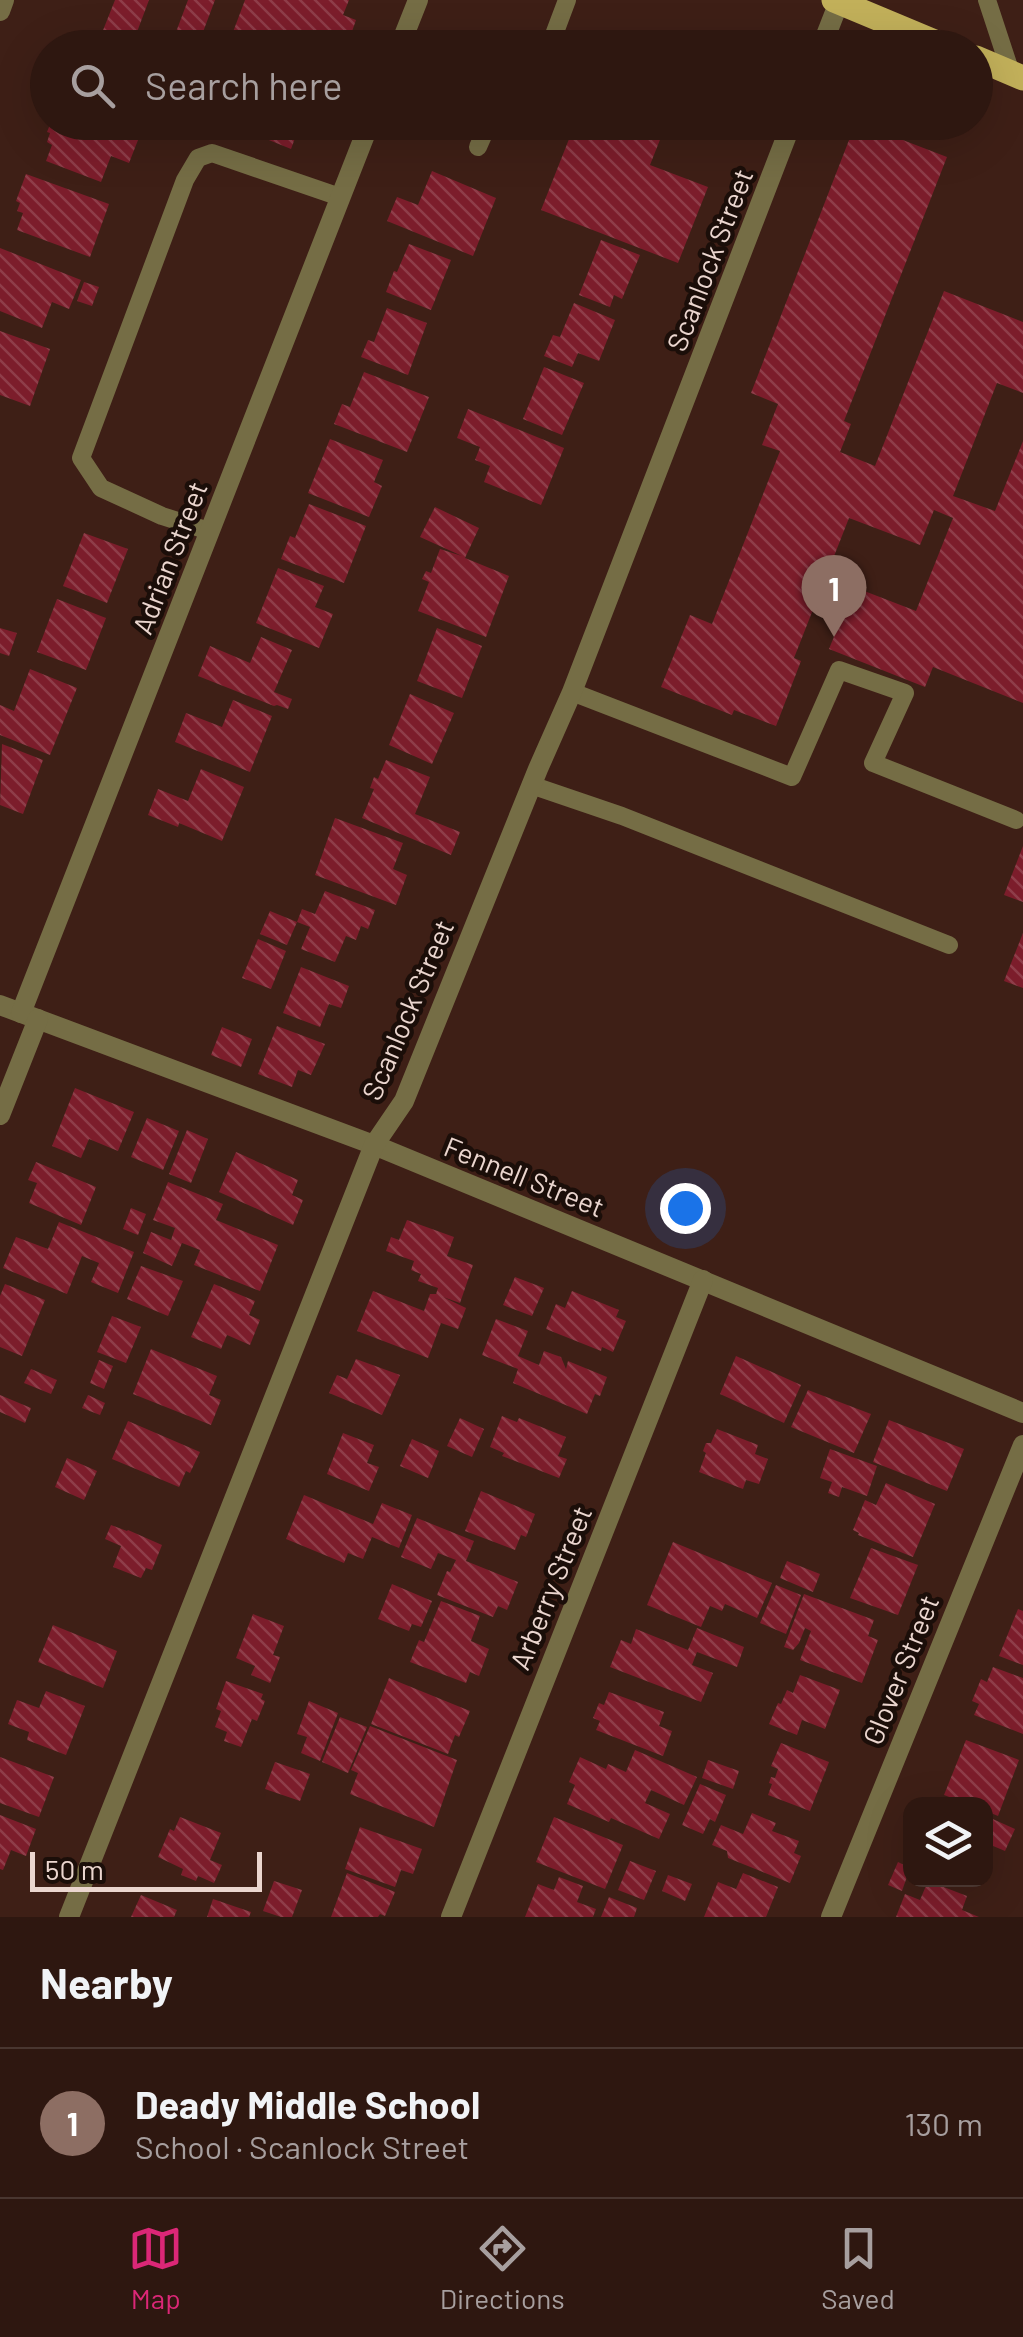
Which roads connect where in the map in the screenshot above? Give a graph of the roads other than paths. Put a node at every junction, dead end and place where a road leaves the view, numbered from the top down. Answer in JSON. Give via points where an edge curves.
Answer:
{"nodes":[{"id":1,"x":4,"y":0,"type":"edge"},
{"id":2,"x":418,"y":0,"type":"edge"},
{"id":3,"x":567,"y":0,"type":"edge"},
{"id":4,"x":987,"y":0,"type":"edge"},
{"id":5,"x":837,"y":1,"type":"edge"},
{"id":6,"x":0,"y":11,"type":"edge"},
{"id":7,"x":406,"y":30,"type":"edge"},
{"id":8,"x":556,"y":30,"type":"edge"},
{"id":9,"x":828,"y":30,"type":"edge"},
{"id":10,"x":906,"y":30,"type":"edge"},
{"id":11,"x":993,"y":65,"type":"edge"},
{"id":12,"x":1017,"y":75,"type":"edge"},
{"id":13,"x":363,"y":140,"type":"edge"},
{"id":14,"x":481,"y":140,"type":"edge"},
{"id":15,"x":785,"y":140,"type":"edge"},
{"id":16,"x":478,"y":147,"type":"dead end"},
{"id":17,"x":340,"y":197,"type":"junction"},
{"id":18,"x":209,"y":532,"type":"junction"},
{"id":19,"x":572,"y":692,"type":"junction"},
{"id":20,"x":532,"y":785,"type":"junction"},
{"id":21,"x":1016,"y":820,"type":"dead end"},
{"id":22,"x":950,"y":945,"type":"dead end"},
{"id":23,"x":0,"y":1005,"type":"edge"},
{"id":24,"x":29,"y":1016,"type":"junction"},
{"id":25,"x":0,"y":1116,"type":"edge"},
{"id":26,"x":374,"y":1145,"type":"junction"},
{"id":27,"x":703,"y":1280,"type":"junction"},
{"id":28,"x":1023,"y":1413,"type":"edge"},
{"id":29,"x":1023,"y":1445,"type":"edge"},
{"id":30,"x":68,"y":1917,"type":"edge"},
{"id":31,"x":451,"y":1917,"type":"edge"},
{"id":32,"x":831,"y":1917,"type":"edge"}],
"edges":[{"from":1,"to":6,"type":"street"},
{"from":2,"to":7,"type":"street"},
{"from":3,"to":8,"type":"lane"},
{"from":4,"to":12,"type":"lane"},
{"from":5,"to":9,"type":"street"},
{"from":5,"to":10,"type":"main road"},
{"from":11,"to":12,"type":"main road"},
{"from":13,"to":17,"type":"street","name":"Adrian Street"},
{"from":14,"to":16,"type":"lane"},
{"from":15,"to":19,"type":"street","name":"Scanlock Street"},
{"from":17,"to":18,"type":"street","name":"Adrian Street"},
{"from":17,"to":18,"type":"lane","via":[[212,153],[198,158],[186,180],[81,458],[101,488]]},
{"from":18,"to":24,"type":"street","name":"Adrian Street"},
{"from":19,"to":20,"type":"street","name":"Scanlock Street"},
{"from":19,"to":21,"type":"lane","via":[[792,777],[838,670],[905,693],[873,763]]},
{"from":20,"to":22,"type":"lane"},
{"from":20,"to":26,"type":"street","name":"Scanlock Street","via":[[404,1101]]},
{"from":23,"to":24,"type":"street","name":"Fennell Street"},
{"from":24,"to":25,"type":"street","name":"Adrian Street"},
{"from":24,"to":26,"type":"street","name":"Fennell Street"},
{"from":26,"to":27,"type":"street","name":"Fennell Street"},
{"from":26,"to":30,"type":"street","name":"Scanlock Street"},
{"from":27,"to":28,"type":"street","name":"Fennell Street"},
{"from":27,"to":31,"type":"street","name":"Arberry Street"},
{"from":29,"to":32,"type":"street","name":"Glover Street"}]}
